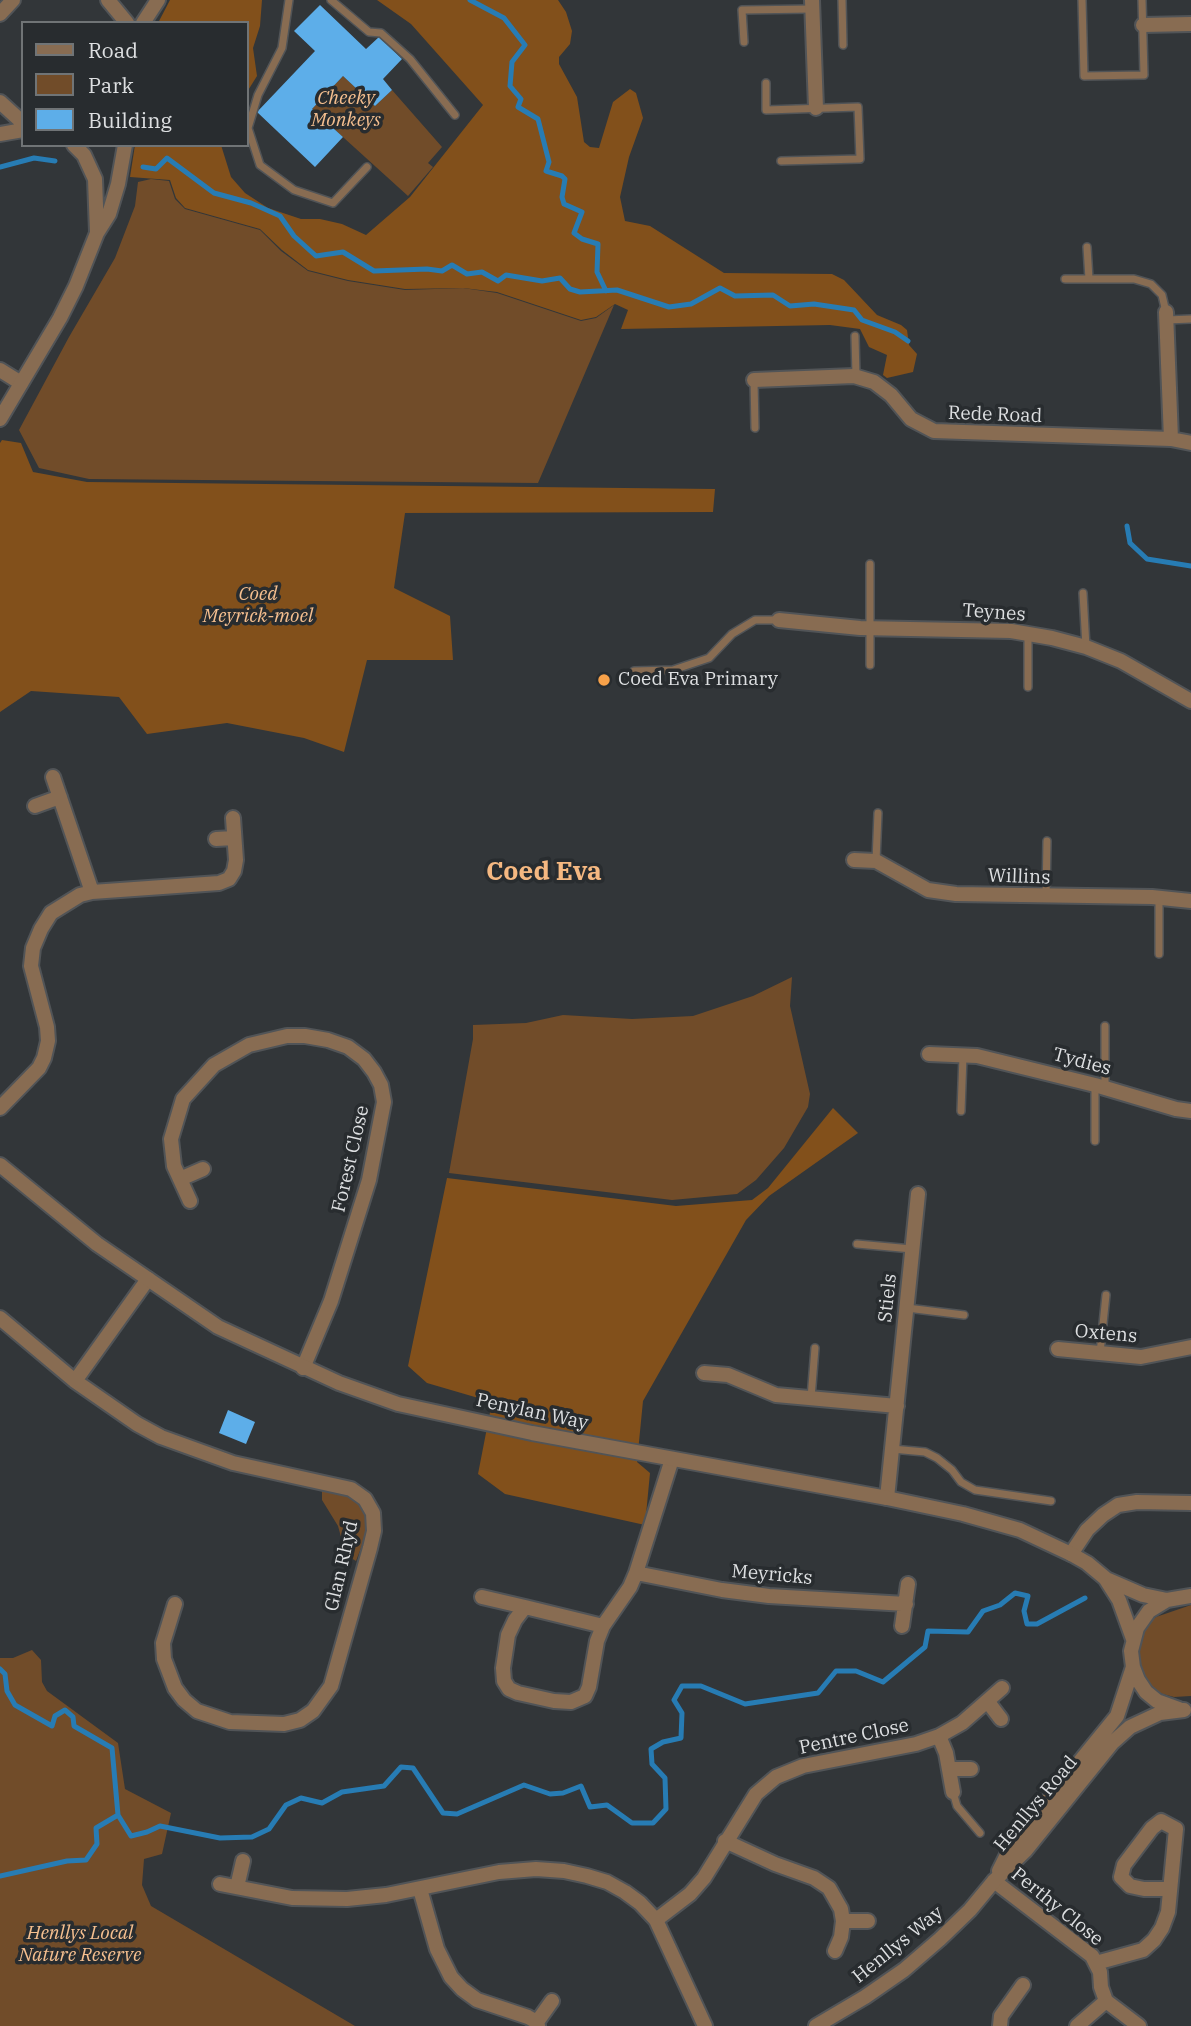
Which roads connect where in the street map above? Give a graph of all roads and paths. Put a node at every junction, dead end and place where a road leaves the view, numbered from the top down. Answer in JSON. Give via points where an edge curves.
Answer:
{"nodes":[{"id":1,"x":13,"y":0,"type":"edge"},
{"id":2,"x":108,"y":0,"type":"edge"},
{"id":3,"x":158,"y":0,"type":"edge"},
{"id":4,"x":289,"y":0,"type":"edge"},
{"id":5,"x":331,"y":0,"type":"edge"},
{"id":6,"x":842,"y":0,"type":"edge"},
{"id":7,"x":1083,"y":0,"type":"edge"},
{"id":8,"x":1142,"y":0,"type":"edge"},
{"id":9,"x":812,"y":4,"type":"edge"},
{"id":10,"x":0,"y":14,"type":"edge"},
{"id":11,"x":125,"y":21,"type":"edge"},
{"id":12,"x":144,"y":21,"type":"edge"},
{"id":13,"x":1191,"y":24,"type":"edge"},
{"id":14,"x":1143,"y":25,"type":"junction"},
{"id":15,"x":744,"y":42,"type":"dead end"},
{"id":16,"x":843,"y":45,"type":"dead end"},
{"id":17,"x":766,"y":83,"type":"dead end"},
{"id":18,"x":0,"y":102,"type":"edge"},
{"id":19,"x":816,"y":108,"type":"junction"},
{"id":20,"x":455,"y":115,"type":"dead end"},
{"id":21,"x":21,"y":121,"type":"edge"},
{"id":22,"x":21,"y":130,"type":"edge"},
{"id":23,"x":0,"y":134,"type":"edge"},
{"id":24,"x":77,"y":147,"type":"edge"},
{"id":25,"x":125,"y":147,"type":"edge"},
{"id":26,"x":781,"y":161,"type":"dead end"},
{"id":27,"x":368,"y":167,"type":"dead end"},
{"id":28,"x":97,"y":233,"type":"junction"},
{"id":29,"x":1087,"y":247,"type":"dead end"},
{"id":30,"x":1065,"y":279,"type":"dead end"},
{"id":31,"x":1089,"y":279,"type":"junction"},
{"id":32,"x":1166,"y":316,"type":"junction"},
{"id":33,"x":1191,"y":320,"type":"edge"},
{"id":34,"x":855,"y":336,"type":"dead end"},
{"id":35,"x":0,"y":370,"type":"edge"},
{"id":36,"x":856,"y":377,"type":"junction"},
{"id":37,"x":754,"y":380,"type":"joint"},
{"id":38,"x":21,"y":383,"type":"junction"},
{"id":39,"x":0,"y":419,"type":"edge"},
{"id":40,"x":755,"y":428,"type":"dead end"},
{"id":41,"x":1171,"y":439,"type":"junction"},
{"id":42,"x":1191,"y":443,"type":"edge"},
{"id":43,"x":870,"y":564,"type":"dead end"},
{"id":44,"x":1083,"y":593,"type":"dead end"},
{"id":45,"x":779,"y":621,"type":"joint"},
{"id":46,"x":870,"y":628,"type":"junction"},
{"id":47,"x":1028,"y":634,"type":"junction"},
{"id":48,"x":1086,"y":647,"type":"junction"},
{"id":49,"x":870,"y":665,"type":"dead end"},
{"id":50,"x":634,"y":671,"type":"dead end"},
{"id":51,"x":1027,"y":687,"type":"dead end"},
{"id":52,"x":1191,"y":701,"type":"edge"},
{"id":53,"x":53,"y":777,"type":"dead end"},
{"id":54,"x":60,"y":797,"type":"junction"},
{"id":55,"x":35,"y":806,"type":"dead end"},
{"id":56,"x":878,"y":813,"type":"dead end"},
{"id":57,"x":233,"y":818,"type":"dead end"},
{"id":58,"x":234,"y":838,"type":"junction"},
{"id":59,"x":216,"y":839,"type":"dead end"},
{"id":60,"x":1047,"y":841,"type":"dead end"},
{"id":61,"x":854,"y":860,"type":"dead end"},
{"id":62,"x":876,"y":861,"type":"junction"},
{"id":63,"x":92,"y":892,"type":"junction"},
{"id":64,"x":1046,"y":897,"type":"junction"},
{"id":65,"x":1159,"y":898,"type":"junction"},
{"id":66,"x":1191,"y":901,"type":"edge"},
{"id":67,"x":1158,"y":954,"type":"dead end"},
{"id":68,"x":1105,"y":1026,"type":"dead end"},
{"id":69,"x":929,"y":1054,"type":"dead end"},
{"id":70,"x":963,"y":1055,"type":"junction"},
{"id":71,"x":1100,"y":1086,"type":"junction"},
{"id":72,"x":0,"y":1108,"type":"edge"},
{"id":73,"x":961,"y":1111,"type":"dead end"},
{"id":74,"x":1191,"y":1111,"type":"edge"},
{"id":75,"x":1095,"y":1141,"type":"dead end"},
{"id":76,"x":0,"y":1166,"type":"edge"},
{"id":77,"x":203,"y":1169,"type":"dead end"},
{"id":78,"x":180,"y":1180,"type":"junction"},
{"id":79,"x":918,"y":1194,"type":"dead end"},
{"id":80,"x":190,"y":1201,"type":"dead end"},
{"id":81,"x":857,"y":1244,"type":"dead end"},
{"id":82,"x":913,"y":1249,"type":"junction"},
{"id":83,"x":148,"y":1279,"type":"junction"},
{"id":84,"x":1106,"y":1295,"type":"dead end"},
{"id":85,"x":907,"y":1308,"type":"junction"},
{"id":86,"x":964,"y":1315,"type":"dead end"},
{"id":87,"x":0,"y":1318,"type":"edge"},
{"id":88,"x":1191,"y":1347,"type":"edge"},
{"id":89,"x":815,"y":1348,"type":"dead end"},
{"id":90,"x":1058,"y":1349,"type":"dead end"},
{"id":91,"x":1100,"y":1353,"type":"junction"},
{"id":92,"x":303,"y":1368,"type":"junction"},
{"id":93,"x":704,"y":1373,"type":"dead end"},
{"id":94,"x":75,"y":1381,"type":"junction"},
{"id":95,"x":811,"y":1398,"type":"junction"},
{"id":96,"x":897,"y":1406,"type":"junction"},
{"id":97,"x":892,"y":1449,"type":"junction"},
{"id":98,"x":672,"y":1459,"type":"junction"},
{"id":99,"x":887,"y":1498,"type":"junction"},
{"id":100,"x":1051,"y":1501,"type":"dead end"},
{"id":101,"x":1191,"y":1503,"type":"edge"},
{"id":102,"x":1071,"y":1554,"type":"junction"},
{"id":103,"x":636,"y":1573,"type":"junction"},
{"id":104,"x":1105,"y":1578,"type":"junction"},
{"id":105,"x":908,"y":1584,"type":"dead end"},
{"id":106,"x":1191,"y":1595,"type":"edge"},
{"id":107,"x":482,"y":1597,"type":"dead end"},
{"id":108,"x":1167,"y":1600,"type":"junction"},
{"id":109,"x":175,"y":1604,"type":"dead end"},
{"id":110,"x":905,"y":1604,"type":"junction"},
{"id":111,"x":526,"y":1607,"type":"junction"},
{"id":112,"x":603,"y":1626,"type":"junction"},
{"id":113,"x":902,"y":1626,"type":"dead end"},
{"id":114,"x":1133,"y":1639,"type":"junction"},
{"id":115,"x":1133,"y":1667,"type":"junction"},
{"id":116,"x":1002,"y":1688,"type":"dead end"},
{"id":117,"x":988,"y":1702,"type":"junction"},
{"id":118,"x":1188,"y":1710,"type":"edge"},
{"id":119,"x":1001,"y":1719,"type":"dead end"},
{"id":120,"x":939,"y":1737,"type":"junction"},
{"id":121,"x":949,"y":1769,"type":"junction"},
{"id":122,"x":971,"y":1769,"type":"dead end"},
{"id":123,"x":953,"y":1792,"type":"joint"},
{"id":124,"x":980,"y":1833,"type":"dead end"},
{"id":125,"x":725,"y":1841,"type":"junction"},
{"id":126,"x":243,"y":1861,"type":"dead end"},
{"id":127,"x":994,"y":1881,"type":"junction"},
{"id":128,"x":220,"y":1884,"type":"dead end"},
{"id":129,"x":237,"y":1887,"type":"junction"},
{"id":130,"x":420,"y":1889,"type":"junction"},
{"id":131,"x":1169,"y":1889,"type":"junction"},
{"id":132,"x":656,"y":1920,"type":"junction"},
{"id":133,"x":843,"y":1921,"type":"junction"},
{"id":134,"x":868,"y":1921,"type":"dead end"},
{"id":135,"x":835,"y":1951,"type":"dead end"},
{"id":136,"x":1096,"y":1964,"type":"junction"},
{"id":137,"x":1023,"y":1985,"type":"dead end"},
{"id":138,"x":552,"y":2001,"type":"dead end"},
{"id":139,"x":1106,"y":2001,"type":"junction"},
{"id":140,"x":537,"y":2024,"type":"edge"},
{"id":141,"x":705,"y":2026,"type":"edge"},
{"id":142,"x":817,"y":2026,"type":"edge"},
{"id":143,"x":1000,"y":2026,"type":"edge"},
{"id":144,"x":1077,"y":2026,"type":"edge"},
{"id":145,"x":1139,"y":2026,"type":"edge"}],
"edges":[{"from":1,"to":10,"type":"street"},
{"from":2,"to":11,"type":"street"},
{"from":3,"to":12,"type":"street"},
{"from":4,"to":27,"type":"lane","via":[[282,48],[258,95],[248,128],[260,165],[294,190],[333,203]]},
{"from":5,"to":20,"type":"lane","via":[[369,32],[381,33]]},
{"from":6,"to":16,"type":"lane"},
{"from":7,"to":14,"type":"lane","via":[[1084,76],[1144,75]]},
{"from":8,"to":14,"type":"lane"},
{"from":9,"to":15,"type":"lane","via":[[742,10]]},
{"from":9,"to":19,"type":"street"},
{"from":13,"to":14,"type":"street"},
{"from":17,"to":19,"type":"lane","via":[[766,110]]},
{"from":18,"to":21,"type":"street"},
{"from":19,"to":26,"type":"lane","via":[[858,107],[860,159]]},
{"from":22,"to":23,"type":"street"},
{"from":24,"to":28,"type":"street","via":[[95,179]]},
{"from":25,"to":28,"type":"street","via":[[109,214]]},
{"from":28,"to":38,"type":"street","via":[[76,286]]},
{"from":29,"to":31,"type":"lane"},
{"from":30,"to":31,"type":"lane"},
{"from":31,"to":32,"type":"lane","via":[[1133,279],[1151,284],[1162,295]]},
{"from":32,"to":33,"type":"lane"},
{"from":32,"to":41,"type":"street"},
{"from":34,"to":36,"type":"lane"},
{"from":35,"to":38,"type":"street"},
{"from":36,"to":37,"type":"street","name":"Rede Road"},
{"from":36,"to":41,"type":"street","name":"Rede Road","via":[[874,382],[911,419],[934,431]]},
{"from":37,"to":40,"type":"lane"},
{"from":38,"to":39,"type":"street"},
{"from":41,"to":42,"type":"street","name":"Rede Road"},
{"from":43,"to":46,"type":"lane"},
{"from":44,"to":48,"type":"lane"},
{"from":45,"to":46,"type":"street","name":"Teynes"},
{"from":45,"to":50,"type":"lane","via":[[755,620],[732,634],[709,658],[673,670]]},
{"from":46,"to":47,"type":"street","name":"Teynes"},
{"from":46,"to":49,"type":"lane"},
{"from":47,"to":48,"type":"street","name":"Teynes"},
{"from":47,"to":51,"type":"lane"},
{"from":48,"to":52,"type":"street","name":"Teynes","via":[[1121,661]]},
{"from":53,"to":54,"type":"street"},
{"from":54,"to":55,"type":"street"},
{"from":54,"to":63,"type":"street"},
{"from":56,"to":62,"type":"lane"},
{"from":57,"to":58,"type":"street"},
{"from":58,"to":59,"type":"street"},
{"from":58,"to":63,"type":"street","via":[[234,871],[219,883]]},
{"from":60,"to":64,"type":"lane"},
{"from":61,"to":62,"type":"street","name":"Willins"},
{"from":62,"to":64,"type":"street","name":"Willins","via":[[928,890]]},
{"from":63,"to":72,"type":"street","via":[[51,913],[41,929],[32,966],[48,1041],[39,1068]]},
{"from":64,"to":65,"type":"street","name":"Willins"},
{"from":65,"to":66,"type":"street","name":"Willins"},
{"from":65,"to":67,"type":"lane"},
{"from":68,"to":71,"type":"lane"},
{"from":69,"to":70,"type":"street","name":"Tydies"},
{"from":70,"to":71,"type":"street","name":"Tydies"},
{"from":70,"to":73,"type":"lane"},
{"from":71,"to":74,"type":"street","name":"Tydies"},
{"from":71,"to":75,"type":"lane"},
{"from":76,"to":83,"type":"street","name":"Penylan Way"},
{"from":77,"to":78,"type":"street"},
{"from":78,"to":80,"type":"street","name":"Forest Close"},
{"from":78,"to":92,"type":"street","name":"Forest Close","via":[[171,1139],[183,1099],[214,1065],[232,1054],[265,1040],[304,1036],[348,1047],[374,1072],[384,1102],[369,1180],[331,1301]]},
{"from":79,"to":82,"type":"street","name":"Stiels"},
{"from":81,"to":82,"type":"lane"},
{"from":82,"to":85,"type":"street","name":"Stiels"},
{"from":83,"to":92,"type":"street","name":"Penylan Way","via":[[218,1327]]},
{"from":83,"to":94,"type":"street"},
{"from":84,"to":91,"type":"lane"},
{"from":85,"to":86,"type":"lane"},
{"from":85,"to":96,"type":"street","name":"Stiels"},
{"from":87,"to":94,"type":"street","name":"Glan Rhyd"},
{"from":88,"to":91,"type":"street","name":"Oxtens","via":[[1141,1357]]},
{"from":89,"to":95,"type":"lane"},
{"from":90,"to":91,"type":"street","name":"Oxtens"},
{"from":92,"to":98,"type":"street","name":"Penylan Way","via":[[398,1404]]},
{"from":93,"to":95,"type":"street","via":[[728,1375],[776,1395]]},
{"from":94,"to":109,"type":"street","name":"Glan Rhyd","via":[[161,1437],[233,1463],[351,1489],[365,1499],[373,1513],[370,1548],[331,1686],[313,1711],[300,1720],[230,1723],[197,1711],[184,1700],[164,1659],[163,1643]]},
{"from":95,"to":96,"type":"street"},
{"from":96,"to":97,"type":"street","name":"Stiels"},
{"from":97,"to":99,"type":"street","name":"Stiels"},
{"from":97,"to":100,"type":"lane","via":[[925,1452],[975,1490]]},
{"from":98,"to":99,"type":"street","name":"Penylan Way"},
{"from":98,"to":103,"type":"street"},
{"from":99,"to":102,"type":"street","name":"Penylan Way","via":[[1020,1530]]},
{"from":101,"to":102,"type":"street","via":[[1118,1505],[1087,1530]]},
{"from":102,"to":104,"type":"street","name":"Penylan Way"},
{"from":103,"to":110,"type":"street","name":"Meyricks","via":[[769,1596]]},
{"from":103,"to":112,"type":"street"},
{"from":104,"to":108,"type":"street","name":"Penylan Way"},
{"from":104,"to":114,"type":"street","name":"Penylan Way","via":[[1119,1600]]},
{"from":105,"to":110,"type":"street"},
{"from":106,"to":108,"type":"street"},
{"from":107,"to":111,"type":"street"},
{"from":108,"to":114,"type":"street","via":[[1149,1611]]},
{"from":110,"to":113,"type":"street"},
{"from":111,"to":112,"type":"street"},
{"from":111,"to":112,"type":"street","via":[[508,1635],[503,1668],[509,1689],[519,1693],[571,1702],[585,1696]]},
{"from":114,"to":115,"type":"street"},
{"from":115,"to":118,"type":"street","via":[[1146,1692],[1164,1704]]},
{"from":115,"to":127,"type":"street","name":"Henllys Road","via":[[1117,1716],[1012,1845]]},
{"from":116,"to":117,"type":"street","name":"Pentre Close"},
{"from":117,"to":119,"type":"street"},
{"from":117,"to":120,"type":"street","name":"Pentre Close"},
{"from":118,"to":127,"type":"street","name":"Henllys Road","via":[[1145,1719],[1112,1743],[1026,1851]]},
{"from":120,"to":121,"type":"street","name":"Pentre Close"},
{"from":120,"to":125,"type":"street","name":"Pentre Close","via":[[776,1776],[756,1794]]},
{"from":121,"to":122,"type":"street"},
{"from":121,"to":123,"type":"street","name":"Pentre Close"},
{"from":123,"to":124,"type":"lane","via":[[957,1806]]},
{"from":125,"to":132,"type":"street","name":"Pentre Close","via":[[704,1878]]},
{"from":125,"to":133,"type":"street","via":[[829,1888]]},
{"from":126,"to":129,"type":"street"},
{"from":127,"to":136,"type":"street","name":"Perthy Close","via":[[1084,1949]]},
{"from":127,"to":142,"type":"street","name":"Henllys Way","via":[[904,1970]]},
{"from":128,"to":129,"type":"street"},
{"from":129,"to":130,"type":"street","via":[[321,1899],[366,1898]]},
{"from":130,"to":132,"type":"street","via":[[499,1872],[564,1871],[607,1882],[640,1903]]},
{"from":130,"to":140,"type":"street","via":[[437,1949],[461,1989]]},
{"from":131,"to":131,"type":"street","name":"Perthy Close","via":[[1130,1886],[1121,1877],[1124,1865],[1161,1821],[1176,1829]]},
{"from":131,"to":136,"type":"street","name":"Perthy Close","via":[[1168,1912],[1154,1940],[1143,1950]]},
{"from":132,"to":141,"type":"street"},
{"from":133,"to":134,"type":"street"},
{"from":133,"to":135,"type":"street"},
{"from":136,"to":139,"type":"street","name":"Perthy Close"},
{"from":137,"to":143,"type":"street"},
{"from":138,"to":140,"type":"street"},
{"from":139,"to":144,"type":"street"},
{"from":139,"to":145,"type":"street"}]}
